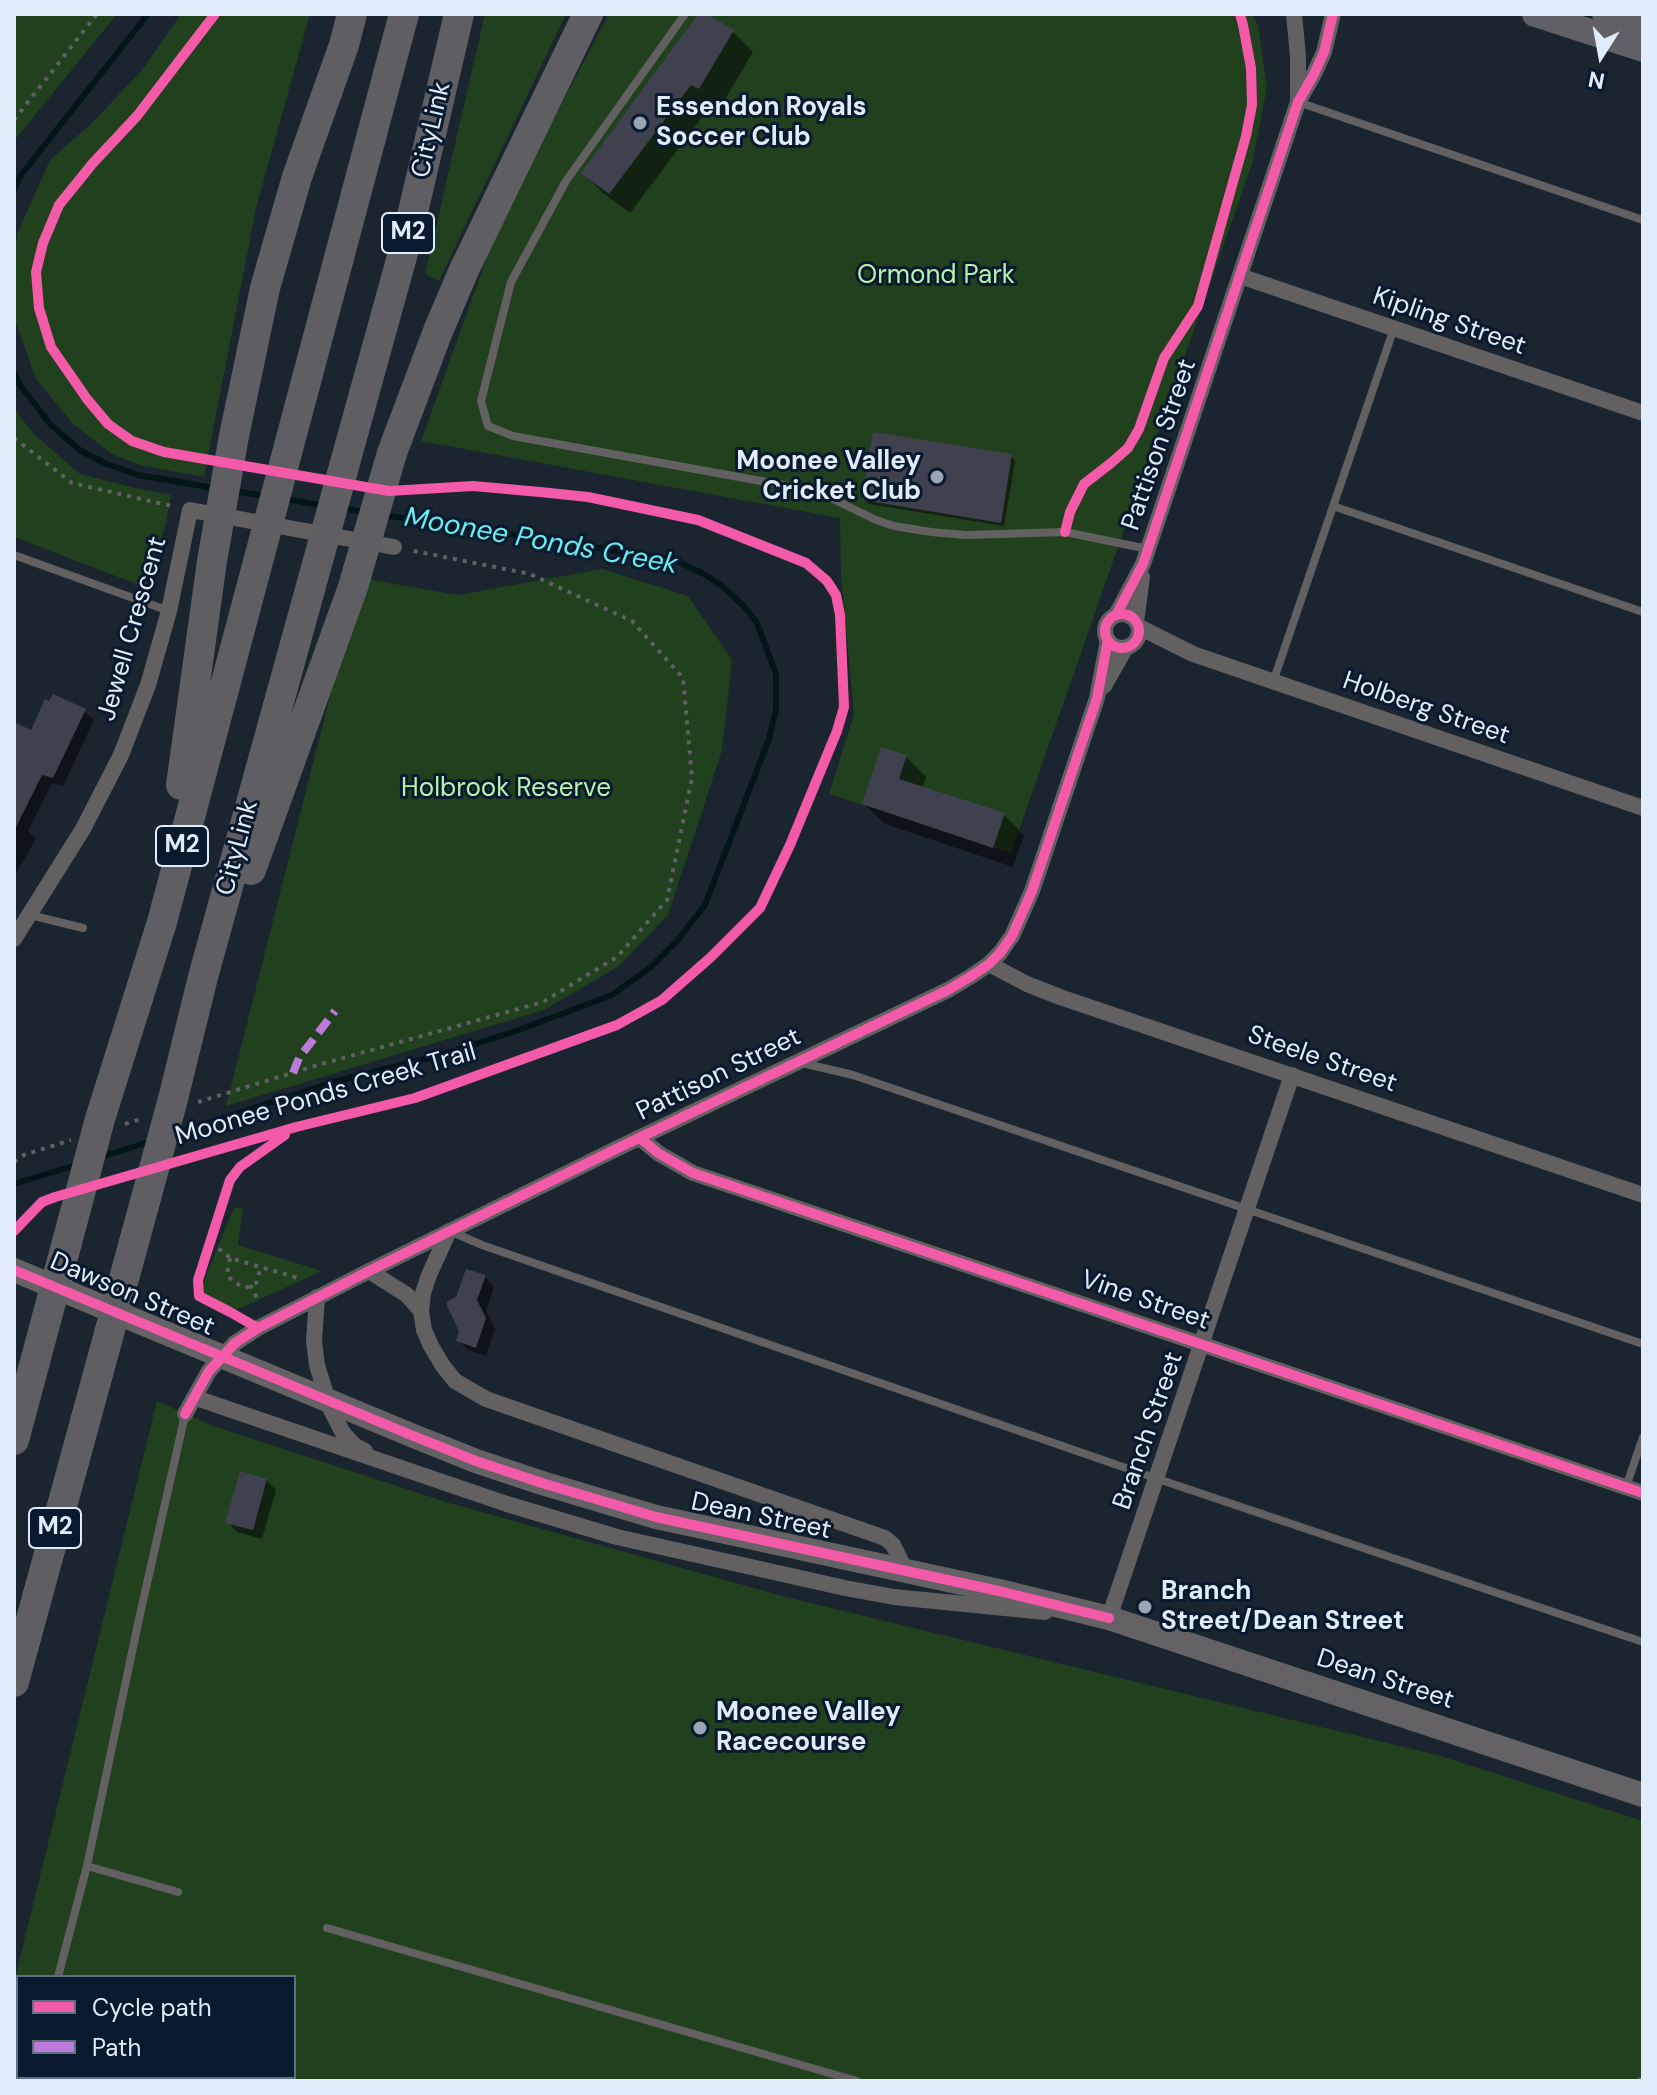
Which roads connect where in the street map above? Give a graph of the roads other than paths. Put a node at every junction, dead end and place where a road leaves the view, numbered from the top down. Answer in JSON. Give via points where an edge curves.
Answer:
{"nodes":[{"id":1,"x":352,"y":14,"type":"edge"},
{"id":2,"x":404,"y":14,"type":"edge"},
{"id":3,"x":459,"y":14,"type":"edge"},
{"id":4,"x":588,"y":14,"type":"edge"},
{"id":5,"x":685,"y":14,"type":"edge"},
{"id":6,"x":1282,"y":14,"type":"edge"},
{"id":7,"x":1294,"y":14,"type":"edge"},
{"id":8,"x":1333,"y":14,"type":"edge"},
{"id":9,"x":1535,"y":14,"type":"edge"},
{"id":10,"x":1605,"y":14,"type":"edge"},
{"id":11,"x":1643,"y":26,"type":"edge"},
{"id":12,"x":1296,"y":43,"type":"junction"},
{"id":13,"x":1643,"y":49,"type":"edge"},
{"id":14,"x":1298,"y":102,"type":"junction"},
{"id":15,"x":1643,"y":220,"type":"edge"},
{"id":16,"x":1240,"y":276,"type":"junction"},
{"id":17,"x":1394,"y":328,"type":"junction"},
{"id":18,"x":1643,"y":413,"type":"edge"},
{"id":19,"x":1333,"y":506,"type":"junction"},
{"id":20,"x":394,"y":547,"type":"road end"},
{"id":21,"x":14,"y":555,"type":"edge"},
{"id":22,"x":1145,"y":556,"type":"junction"},
{"id":23,"x":169,"y":611,"type":"junction"},
{"id":24,"x":1643,"y":612,"type":"edge"},
{"id":25,"x":1116,"y":615,"type":"junction"},
{"id":26,"x":1138,"y":624,"type":"junction"},
{"id":27,"x":1108,"y":640,"type":"junction"},
{"id":28,"x":1129,"y":646,"type":"junction"},
{"id":29,"x":1193,"y":654,"type":"junction"},
{"id":30,"x":1273,"y":682,"type":"junction"},
{"id":31,"x":1097,"y":698,"type":"junction"},
{"id":32,"x":1643,"y":808,"type":"edge"},
{"id":33,"x":30,"y":915,"type":"junction"},
{"id":34,"x":162,"y":922,"type":"junction"},
{"id":35,"x":83,"y":928,"type":"dead end"},
{"id":36,"x":14,"y":939,"type":"edge"},
{"id":37,"x":989,"y":964,"type":"junction"},
{"id":38,"x":798,"y":1062,"type":"junction"},
{"id":39,"x":1292,"y":1075,"type":"junction"},
{"id":40,"x":173,"y":1099,"type":"junction"},
{"id":41,"x":640,"y":1138,"type":"junction"},
{"id":42,"x":1643,"y":1195,"type":"edge"},
{"id":43,"x":1248,"y":1209,"type":"junction"},
{"id":44,"x":449,"y":1231,"type":"junction"},
{"id":45,"x":14,"y":1270,"type":"edge"},
{"id":46,"x":369,"y":1271,"type":"junction"},
{"id":47,"x":317,"y":1297,"type":"junction"},
{"id":48,"x":421,"y":1311,"type":"junction"},
{"id":49,"x":1201,"y":1344,"type":"junction"},
{"id":50,"x":1643,"y":1344,"type":"edge"},
{"id":51,"x":196,"y":1398,"type":"junction"},
{"id":52,"x":185,"y":1414,"type":"joint"},
{"id":53,"x":411,"y":1435,"type":"joint"},
{"id":54,"x":1643,"y":1437,"type":"edge"},
{"id":55,"x":14,"y":1440,"type":"edge"},
{"id":56,"x":384,"y":1462,"type":"junction"},
{"id":57,"x":1155,"y":1478,"type":"junction"},
{"id":58,"x":1626,"y":1487,"type":"junction"},
{"id":59,"x":1643,"y":1493,"type":"edge"},
{"id":60,"x":906,"y":1571,"type":"junction"},
{"id":61,"x":1109,"y":1618,"type":"junction"},
{"id":62,"x":1643,"y":1642,"type":"edge"},
{"id":63,"x":14,"y":1682,"type":"edge"},
{"id":64,"x":1643,"y":1795,"type":"edge"},
{"id":65,"x":87,"y":1866,"type":"junction"},
{"id":66,"x":178,"y":1892,"type":"dead end"},
{"id":67,"x":327,"y":1928,"type":"dead end"},
{"id":68,"x":59,"y":1975,"type":"edge"},
{"id":69,"x":857,"y":2081,"type":"edge"}],
"edges":[{"from":1,"to":34,"type":"highway","via":[[265,288],[234,436]]},
{"from":2,"to":34,"type":"highway","name":"CityLink","number":"M2"},
{"from":3,"to":40,"type":"highway","name":"CityLink","number":"M2","via":[[406,242]]},
{"from":4,"to":40,"type":"highway","via":[[464,270],[392,453],[353,587]]},
{"from":5,"to":22,"type":"lane","via":[[566,181],[511,282],[481,401],[488,426],[513,436],[805,489],[894,526],[966,535],[1065,532],[1098,537]]},
{"from":6,"to":12,"type":"street","name":"Pattison Street"},
{"from":7,"to":12,"type":"street","name":"Pattison Street"},
{"from":8,"to":14,"type":"street","name":"Pattison Street","via":[[1324,52]]},
{"from":9,"to":13,"type":"main road"},
{"from":10,"to":11,"type":"main road"},
{"from":12,"to":14,"type":"street","name":"Pattison Street"},
{"from":14,"to":15,"type":"lane"},
{"from":14,"to":16,"type":"street","name":"Pattison Street"},
{"from":16,"to":17,"type":"street","name":"Kipling Street"},
{"from":16,"to":22,"type":"street","name":"Pattison Street"},
{"from":17,"to":18,"type":"street","name":"Kipling Street"},
{"from":17,"to":19,"type":"lane"},
{"from":19,"to":24,"type":"lane"},
{"from":19,"to":30,"type":"lane"},
{"from":20,"to":23,"type":"street","name":"Jewell Crescent","via":[[190,510]]},
{"from":21,"to":23,"type":"lane"},
{"from":22,"to":25,"type":"street","name":"Pattison Street"},
{"from":22,"to":26,"type":"street","name":"Pattison Street"},
{"from":23,"to":33,"type":"street","name":"Jewell Crescent","via":[[121,755]]},
{"from":25,"to":26,"type":"street","via":[[1128,615]]},
{"from":25,"to":27,"type":"street","via":[[1107,626]]},
{"from":26,"to":28,"type":"street","via":[[1138,636]]},
{"from":26,"to":29,"type":"street","name":"Holberg Street"},
{"from":27,"to":28,"type":"street"},
{"from":27,"to":31,"type":"street","name":"Pattison Street"},
{"from":28,"to":29,"type":"street","name":"Holberg Street"},
{"from":28,"to":31,"type":"street","name":"Pattison Street"},
{"from":29,"to":30,"type":"street","name":"Holberg Street"},
{"from":30,"to":32,"type":"street","name":"Holberg Street"},
{"from":31,"to":37,"type":"street","name":"Pattison Street","via":[[1023,915]]},
{"from":33,"to":35,"type":"lane"},
{"from":33,"to":36,"type":"street","name":"Jewell Crescent"},
{"from":34,"to":55,"type":"highway","name":"CityLink","number":"M2","via":[[100,1119]]},
{"from":37,"to":38,"type":"street","name":"Pattison Street","via":[[948,990]]},
{"from":37,"to":39,"type":"street","name":"Steele Street","via":[[1060,997]]},
{"from":38,"to":41,"type":"street","name":"Pattison Street"},
{"from":38,"to":43,"type":"lane","via":[[853,1075]]},
{"from":39,"to":42,"type":"street","name":"Steele Street"},
{"from":39,"to":43,"type":"street","name":"Branch Street"},
{"from":40,"to":63,"type":"highway","name":"CityLink","number":"M2"},
{"from":41,"to":44,"type":"street","name":"Pattison Street"},
{"from":41,"to":49,"type":"street","name":"Vine Street","via":[[693,1173]]},
{"from":43,"to":49,"type":"street","name":"Branch Street"},
{"from":43,"to":50,"type":"lane"},
{"from":44,"to":46,"type":"street","name":"Pattison Street"},
{"from":44,"to":48,"type":"street","via":[[429,1275]]},
{"from":44,"to":57,"type":"lane"},
{"from":45,"to":53,"type":"street","name":"Dawson Street"},
{"from":46,"to":47,"type":"street","name":"Pattison Street"},
{"from":46,"to":48,"type":"street","via":[[407,1295]]},
{"from":47,"to":51,"type":"street","name":"Pattison Street","via":[[235,1343],[209,1371]]},
{"from":47,"to":56,"type":"street","name":"Dean Street","via":[[314,1341],[330,1408],[355,1446]]},
{"from":48,"to":60,"type":"street","name":"Dean Street","via":[[424,1330],[443,1366],[455,1381],[486,1399],[885,1538]]},
{"from":49,"to":57,"type":"street","name":"Branch Street"},
{"from":49,"to":58,"type":"street","name":"Vine Street"},
{"from":51,"to":52,"type":"street","name":"Pattison Street"},
{"from":51,"to":56,"type":"street","name":"Dean Street"},
{"from":52,"to":65,"type":"lane"},
{"from":53,"to":60,"type":"street","name":"Dean Street","via":[[529,1479],[656,1517]]},
{"from":54,"to":58,"type":"lane"},
{"from":56,"to":61,"type":"street","name":"Dean Street","via":[[572,1525],[766,1571],[894,1597]]},
{"from":57,"to":61,"type":"street","name":"Branch Street"},
{"from":57,"to":62,"type":"lane"},
{"from":58,"to":59,"type":"street","name":"Vine Street"},
{"from":60,"to":61,"type":"street","name":"Dean Street"},
{"from":61,"to":64,"type":"street","name":"Dean Street"},
{"from":65,"to":66,"type":"lane"},
{"from":65,"to":68,"type":"lane"},
{"from":67,"to":69,"type":"lane"}]}
